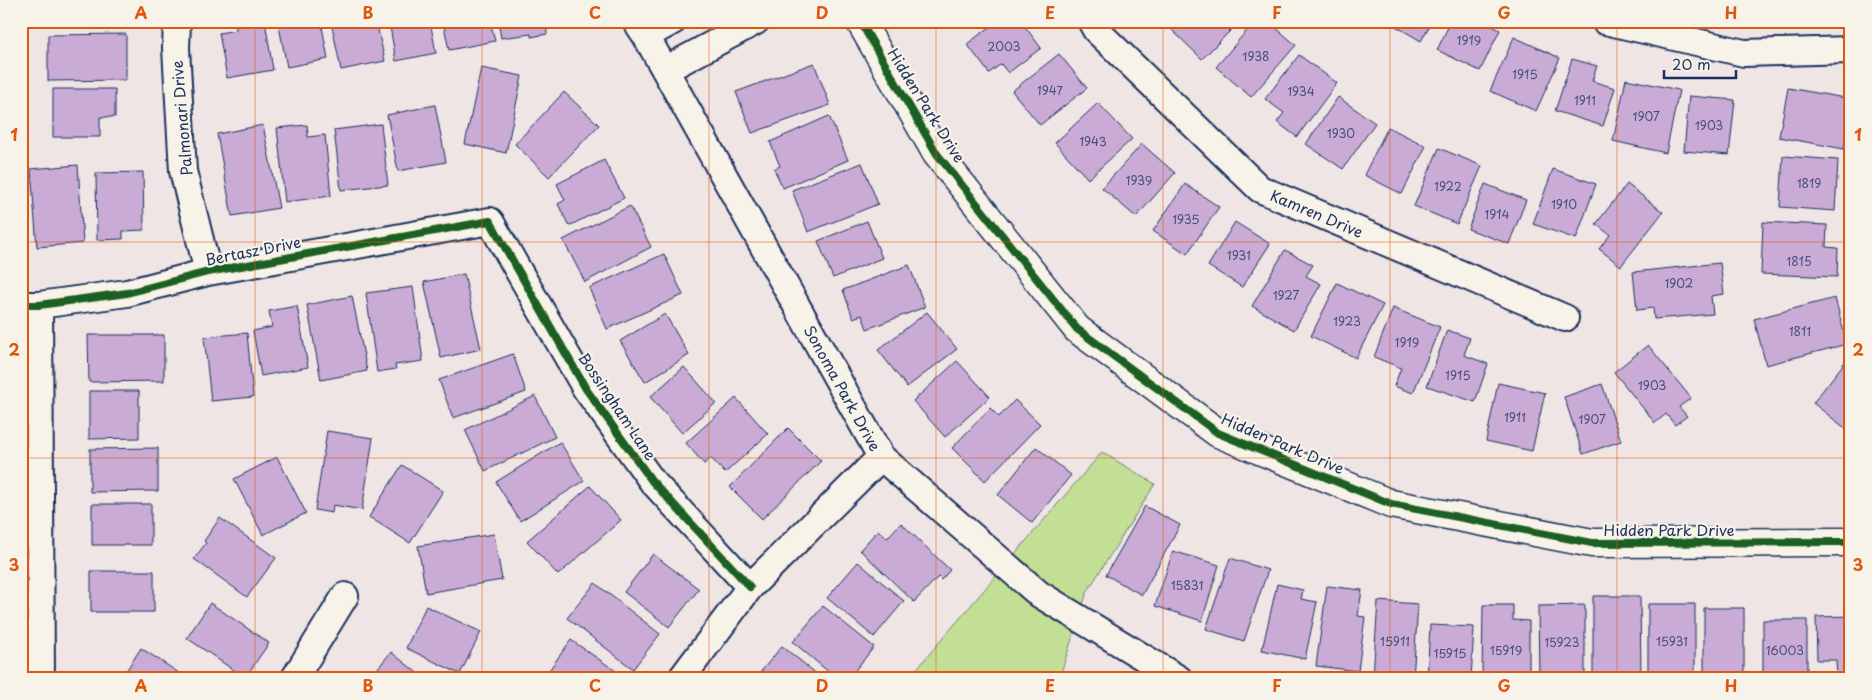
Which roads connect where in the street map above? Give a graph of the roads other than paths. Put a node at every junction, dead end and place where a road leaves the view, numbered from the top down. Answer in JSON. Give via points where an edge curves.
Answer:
{"nodes":[{"id":1,"x":177,"y":21,"type":"edge"},
{"id":2,"x":673,"y":21,"type":"edge"},
{"id":3,"x":756,"y":21,"type":"edge"},
{"id":4,"x":860,"y":21,"type":"edge"},
{"id":5,"x":1605,"y":21,"type":"edge"},
{"id":6,"x":1098,"y":24,"type":"edge"},
{"id":7,"x":641,"y":29,"type":"edge"},
{"id":8,"x":1851,"y":50,"type":"edge"},
{"id":9,"x":665,"y":70,"type":"junction"},
{"id":10,"x":490,"y":221,"type":"joint"},
{"id":11,"x":208,"y":272,"type":"junction"},
{"id":12,"x":30,"y":305,"type":"edge"},
{"id":13,"x":1565,"y":318,"type":"dead end"},
{"id":14,"x":882,"y":457,"type":"junction"},
{"id":15,"x":1851,"y":542,"type":"edge"},
{"id":16,"x":750,"y":587,"type":"junction"},
{"id":17,"x":345,"y":596,"type":"dead end"},
{"id":18,"x":41,"y":679,"type":"edge"},
{"id":19,"x":294,"y":679,"type":"edge"},
{"id":20,"x":681,"y":679,"type":"edge"},
{"id":21,"x":1179,"y":679,"type":"edge"}],
"edges":[{"from":1,"to":11,"type":"street","name":"Palmonari Drive","via":[[184,171]]},
{"from":2,"to":7,"type":"street"},
{"from":3,"to":9,"type":"street"},
{"from":4,"to":15,"type":"street","name":"Hidden Park Drive","via":[[938,154],[1077,329],[1218,433],[1391,504],[1592,543]]},
{"from":5,"to":8,"type":"street","via":[[1744,53]]},
{"from":6,"to":13,"type":"street","name":"Kamren Drive","via":[[1260,189]]},
{"from":7,"to":9,"type":"street","name":"Sonoma Park Drive"},
{"from":9,"to":14,"type":"street","name":"Sonoma Park Drive"},
{"from":10,"to":11,"type":"street","name":"Bertasz Drive"},
{"from":10,"to":16,"type":"street","name":"Bossingham Lane","via":[[586,389],[652,481]]},
{"from":11,"to":12,"type":"street","name":"Bertasz Drive","via":[[127,293]]},
{"from":12,"to":18,"type":"street"},
{"from":14,"to":16,"type":"street"},
{"from":14,"to":21,"type":"street","name":"Sonoma Park Drive","via":[[1039,594]]},
{"from":16,"to":20,"type":"street"},
{"from":17,"to":19,"type":"street"}]}
